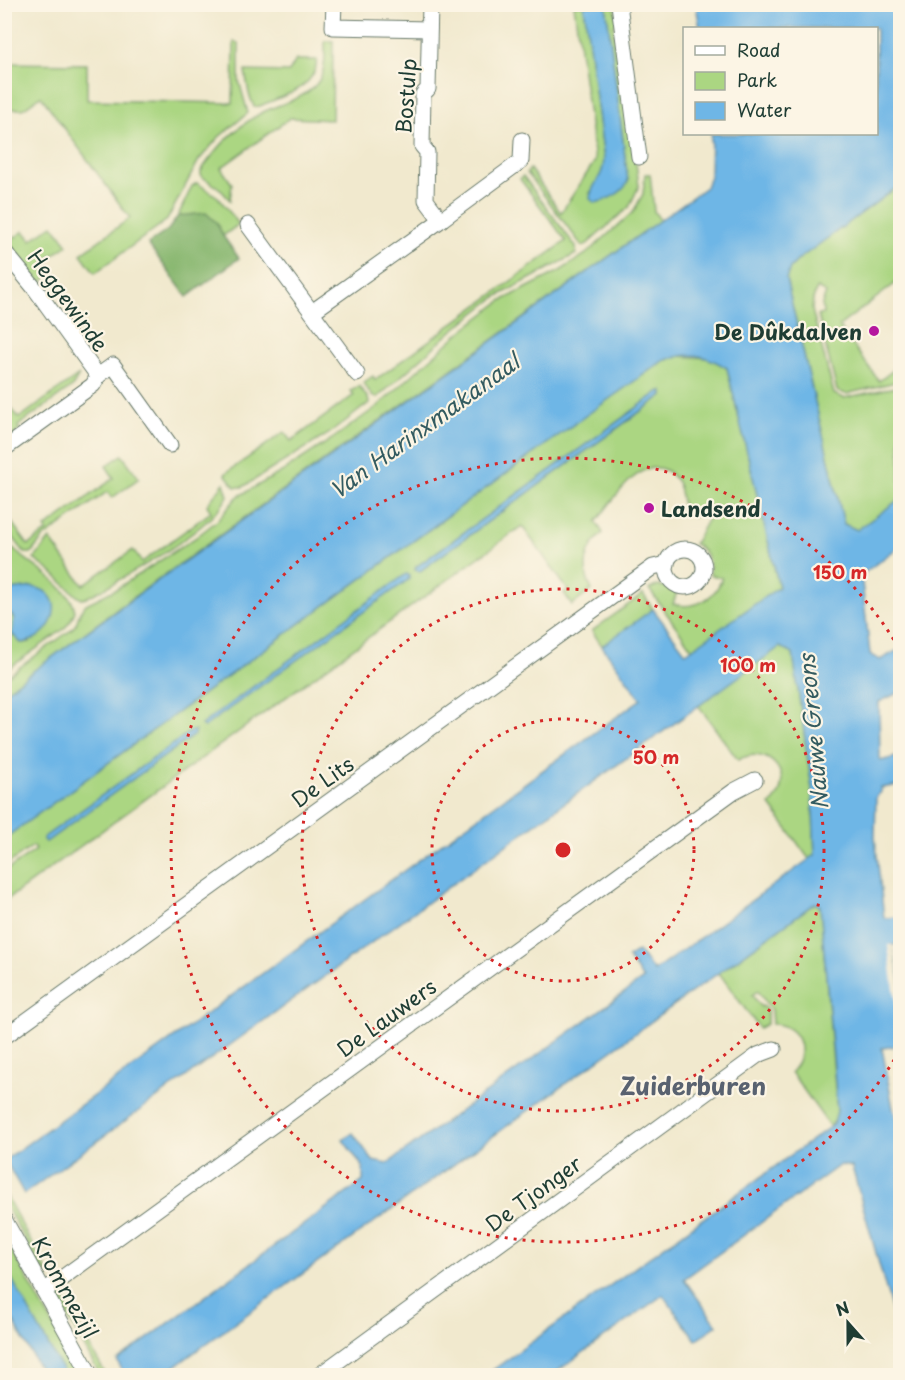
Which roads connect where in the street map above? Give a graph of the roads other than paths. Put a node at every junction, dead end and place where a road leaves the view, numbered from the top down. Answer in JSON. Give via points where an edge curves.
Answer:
{"nodes":[{"id":1,"x":334,"y":4,"type":"edge"},
{"id":2,"x":430,"y":4,"type":"edge"},
{"id":3,"x":619,"y":4,"type":"edge"},
{"id":4,"x":429,"y":29,"type":"junction"},
{"id":5,"x":522,"y":140,"type":"dead end"},
{"id":6,"x":639,"y":157,"type":"dead end"},
{"id":7,"x":441,"y":219,"type":"junction"},
{"id":8,"x":248,"y":225,"type":"dead end"},
{"id":9,"x":4,"y":251,"type":"edge"},
{"id":10,"x":312,"y":312,"type":"junction"},
{"id":11,"x":357,"y":374,"type":"dead end"},
{"id":12,"x":98,"y":376,"type":"junction"},
{"id":13,"x":170,"y":445,"type":"dead end"},
{"id":14,"x":4,"y":449,"type":"edge"},
{"id":15,"x":666,"y":564,"type":"dead end"},
{"id":16,"x":755,"y":780,"type":"dead end"},
{"id":17,"x":4,"y":1037,"type":"edge"},
{"id":18,"x":774,"y":1049,"type":"dead end"},
{"id":19,"x":4,"y":1220,"type":"edge"},
{"id":20,"x":44,"y":1291,"type":"junction"},
{"id":21,"x":92,"y":1376,"type":"edge"},
{"id":22,"x":318,"y":1376,"type":"edge"}],
"edges":[{"from":1,"to":4,"type":"street","via":[[333,27]]},
{"from":2,"to":4,"type":"street","name":"Bostulp"},
{"from":3,"to":6,"type":"street"},
{"from":4,"to":7,"type":"street","name":"Bostulp","via":[[422,147],[427,152],[426,200]]},
{"from":5,"to":7,"type":"street","via":[[522,161]]},
{"from":7,"to":10,"type":"street"},
{"from":8,"to":10,"type":"street"},
{"from":9,"to":12,"type":"street","name":"Heggewinde"},
{"from":10,"to":11,"type":"street"},
{"from":12,"to":13,"type":"street","name":"Heggewinde","via":[[113,365]]},
{"from":12,"to":14,"type":"street","name":"Heggewinde","via":[[93,385]]},
{"from":15,"to":17,"type":"street","name":"De Lits","via":[[653,567]]},
{"from":16,"to":20,"type":"street","name":"De Lauwers","via":[[734,791]]},
{"from":18,"to":22,"type":"street","name":"De Tjonger","via":[[758,1055]]},
{"from":19,"to":20,"type":"street","name":"Krommezijl"},
{"from":20,"to":21,"type":"street","name":"Krommezijl"}]}
